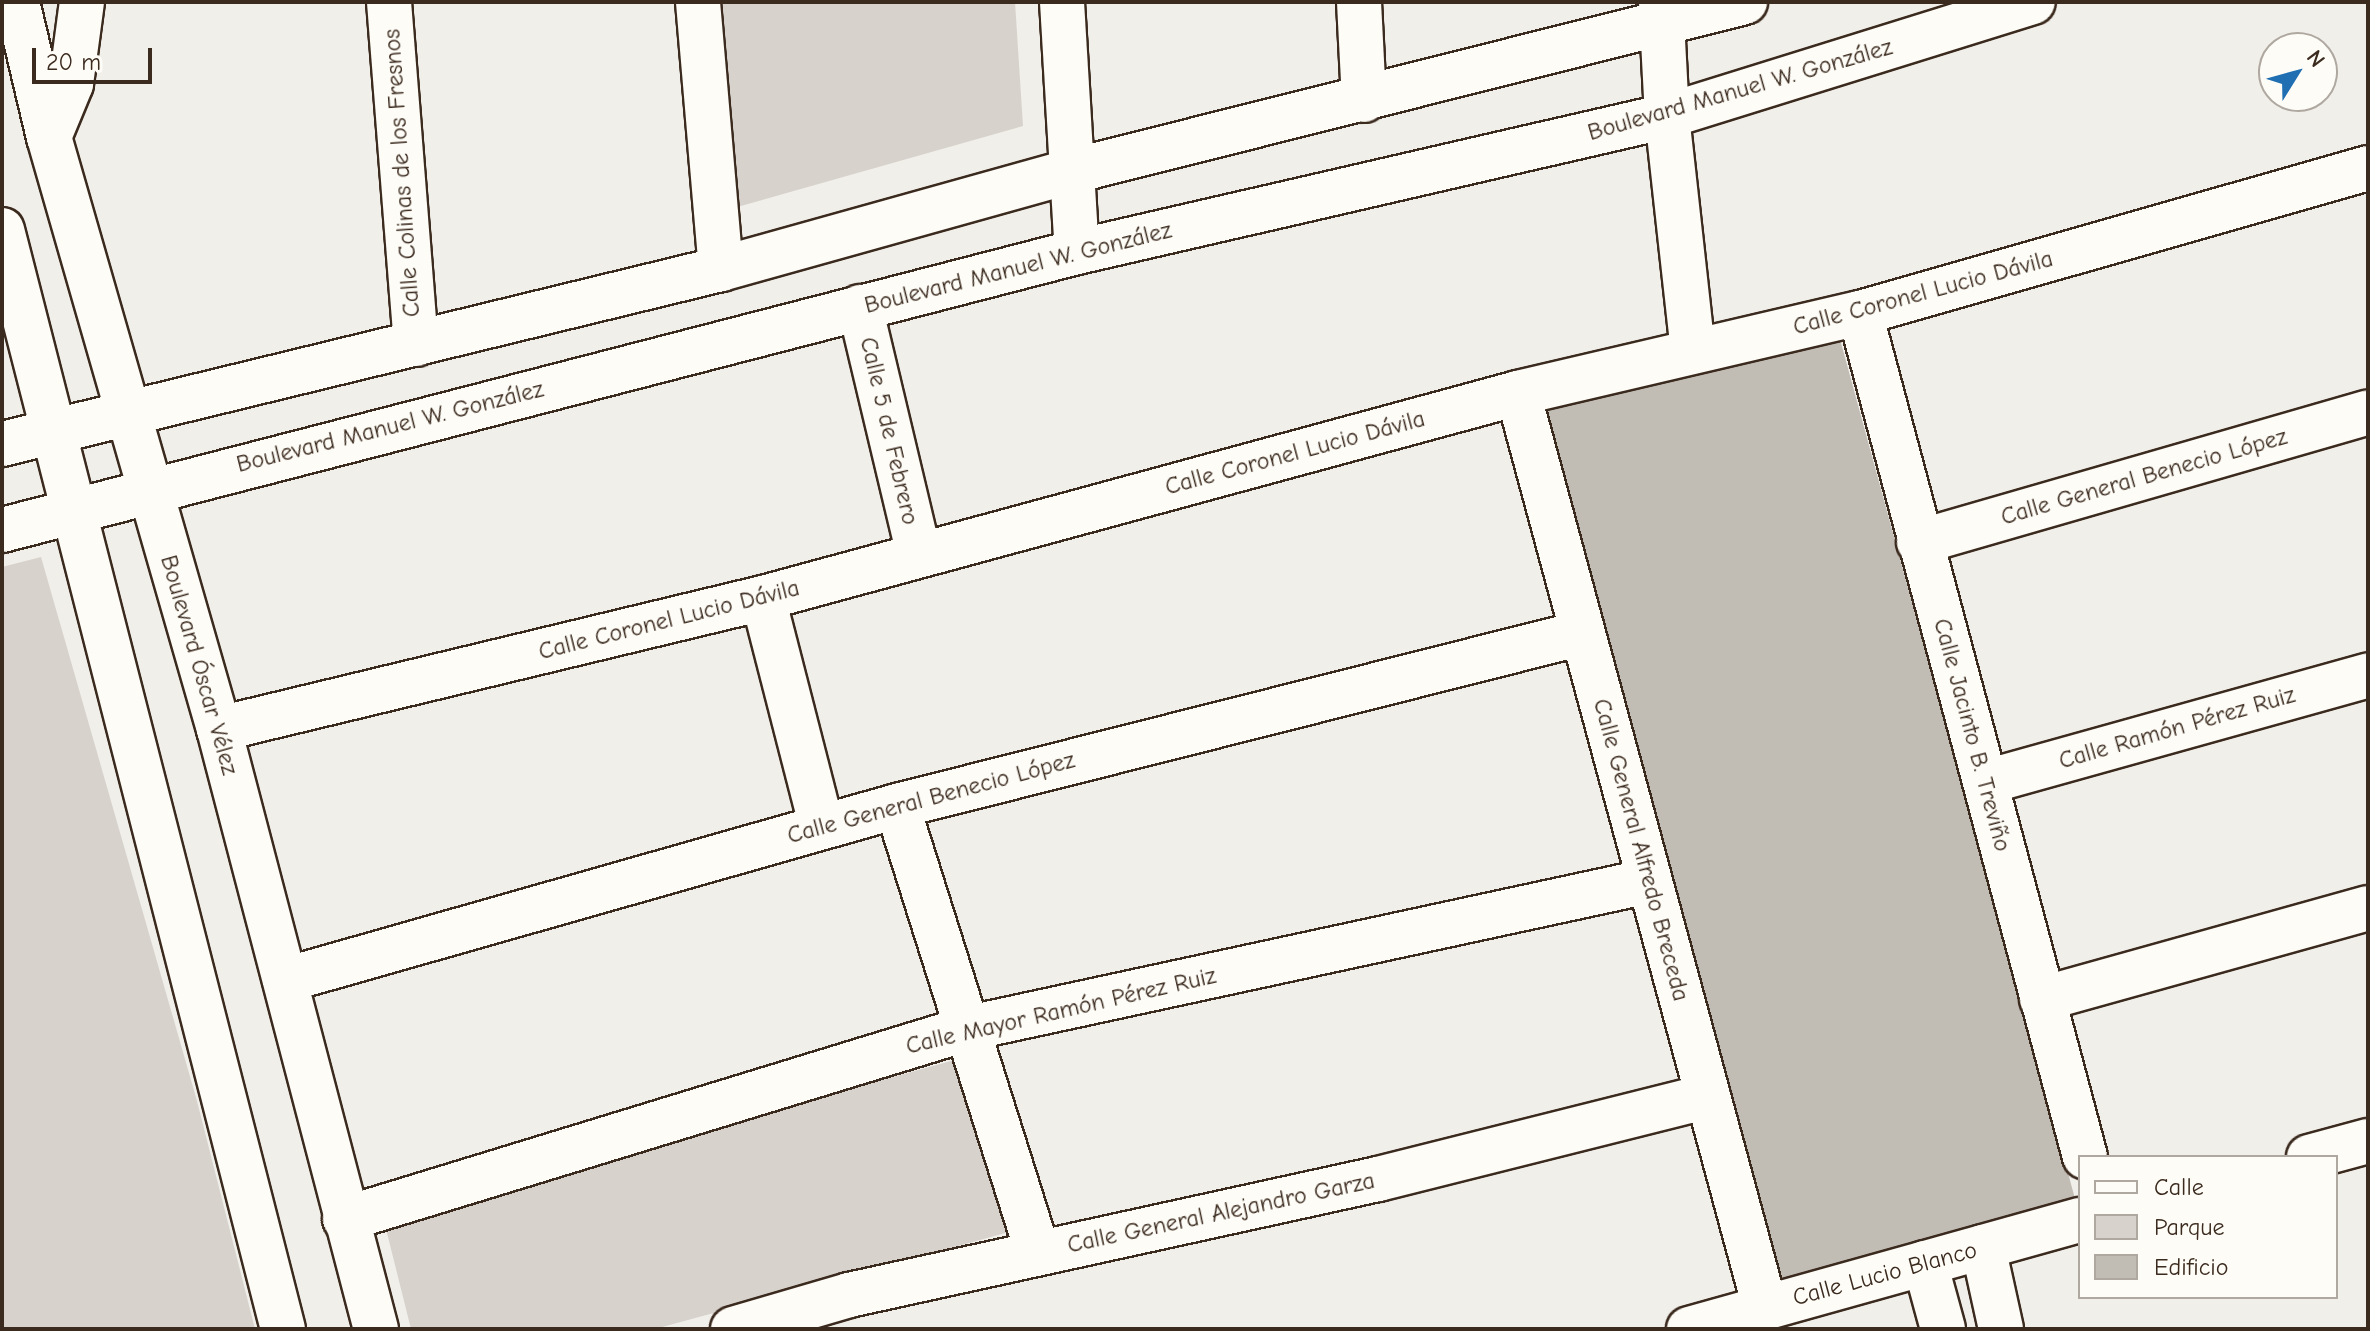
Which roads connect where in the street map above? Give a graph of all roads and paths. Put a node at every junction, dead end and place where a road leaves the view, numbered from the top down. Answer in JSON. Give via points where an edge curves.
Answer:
{"nodes":[{"id":1,"x":17,"y":2,"type":"edge"},
{"id":2,"x":82,"y":2,"type":"edge"},
{"id":3,"x":389,"y":2,"type":"edge"},
{"id":4,"x":698,"y":2,"type":"edge"},
{"id":5,"x":1062,"y":2,"type":"edge"},
{"id":6,"x":1359,"y":2,"type":"edge"},
{"id":7,"x":1745,"y":2,"type":"edge"},
{"id":8,"x":2033,"y":2,"type":"edge"},
{"id":9,"x":1662,"y":14,"type":"edge"},
{"id":10,"x":1364,"y":100,"type":"junction"},
{"id":11,"x":1667,"y":116,"type":"junction"},
{"id":12,"x":49,"y":137,"type":"junction"},
{"id":13,"x":2368,"y":168,"type":"edge"},
{"id":14,"x":1073,"y":171,"type":"junction"},
{"id":15,"x":2,"y":230,"type":"edge"},
{"id":16,"x":1077,"y":252,"type":"junction"},
{"id":17,"x":721,"y":269,"type":"junction"},
{"id":18,"x":860,"y":307,"type":"junction"},
{"id":19,"x":1860,"y":313,"type":"junction"},
{"id":20,"x":416,"y":344,"type":"junction"},
{"id":21,"x":1693,"y":350,"type":"junction"},
{"id":22,"x":1518,"y":393,"type":"junction"},
{"id":23,"x":2368,"y":412,"type":"edge"},
{"id":24,"x":126,"y":413,"type":"junction"},
{"id":25,"x":52,"y":431,"type":"junction"},
{"id":26,"x":2,"y":444,"type":"edge"},
{"id":27,"x":148,"y":489,"type":"junction"},
{"id":28,"x":75,"y":508,"type":"junction"},
{"id":29,"x":2,"y":530,"type":"edge"},
{"id":30,"x":1919,"y":542,"type":"junction"},
{"id":31,"x":919,"y":555,"type":"junction"},
{"id":32,"x":763,"y":598,"type":"junction"},
{"id":33,"x":1582,"y":633,"type":"junction"},
{"id":34,"x":2368,"y":675,"type":"edge"},
{"id":35,"x":219,"y":729,"type":"junction"},
{"id":36,"x":1986,"y":782,"type":"junction"},
{"id":37,"x":897,"y":806,"type":"junction"},
{"id":38,"x":822,"y":827,"type":"junction"},
{"id":39,"x":1649,"y":881,"type":"junction"},
{"id":40,"x":2368,"y":908,"type":"edge"},
{"id":41,"x":285,"y":980,"type":"junction"},
{"id":42,"x":2042,"y":999,"type":"junction"},
{"id":43,"x":969,"y":1028,"type":"junction"},
{"id":44,"x":1708,"y":1096,"type":"junction"},
{"id":45,"x":2368,"y":1141,"type":"edge"},
{"id":46,"x":2084,"y":1155,"type":"edge"},
{"id":47,"x":2316,"y":1155,"type":"edge"},
{"id":48,"x":345,"y":1219,"type":"junction"},
{"id":49,"x":2078,"y":1221,"type":"edge"},
{"id":50,"x":1983,"y":1247,"type":"junction"},
{"id":51,"x":1038,"y":1253,"type":"junction"},
{"id":52,"x":1925,"y":1263,"type":"junction"},
{"id":53,"x":1765,"y":1307,"type":"junction"},
{"id":54,"x":370,"y":1328,"type":"edge"},
{"id":55,"x":283,"y":1329,"type":"edge"},
{"id":56,"x":733,"y":1329,"type":"edge"},
{"id":57,"x":1689,"y":1329,"type":"edge"},
{"id":58,"x":1943,"y":1329,"type":"edge"},
{"id":59,"x":2001,"y":1329,"type":"edge"}],
"edges":[{"from":1,"to":12,"type":"street","name":"Boulevard Óscar Vélez"},
{"from":2,"to":12,"type":"street","via":[[71,84]]},
{"from":3,"to":20,"type":"street","name":"Calle Colinas de los Fresnos"},
{"from":4,"to":17,"type":"street"},
{"from":5,"to":14,"type":"street"},
{"from":6,"to":10,"type":"street"},
{"from":7,"to":9,"type":"street"},
{"from":8,"to":11,"type":"street","name":"Boulevard Manuel W. González"},
{"from":9,"to":10,"type":"street"},
{"from":9,"to":11,"type":"street"},
{"from":10,"to":14,"type":"street"},
{"from":11,"to":16,"type":"street","name":"Boulevard Manuel W. González"},
{"from":11,"to":21,"type":"street"},
{"from":12,"to":24,"type":"street","name":"Boulevard Óscar Vélez"},
{"from":13,"to":19,"type":"street","name":"Calle Coronel Lucio Dávila"},
{"from":14,"to":16,"type":"street"},
{"from":14,"to":17,"type":"street"},
{"from":15,"to":25,"type":"street"},
{"from":16,"to":18,"type":"street","name":"Boulevard Manuel W. González"},
{"from":17,"to":20,"type":"street"},
{"from":18,"to":27,"type":"street","name":"Boulevard Manuel W. González"},
{"from":18,"to":31,"type":"street","name":"Calle 5 de Febrero"},
{"from":19,"to":21,"type":"street","name":"Calle Coronel Lucio Dávila"},
{"from":19,"to":30,"type":"street","name":"Calle Jacinto B. Treviño"},
{"from":20,"to":24,"type":"street"},
{"from":21,"to":22,"type":"street","name":"Calle Coronel Lucio Dávila"},
{"from":22,"to":31,"type":"street","name":"Calle Coronel Lucio Dávila"},
{"from":22,"to":33,"type":"street","name":"Calle General Alfredo Breceda"},
{"from":23,"to":30,"type":"street","name":"Calle General Benecio López"},
{"from":24,"to":25,"type":"street"},
{"from":24,"to":27,"type":"street","name":"Boulevard Óscar Vélez"},
{"from":25,"to":26,"type":"street"},
{"from":25,"to":28,"type":"street"},
{"from":27,"to":28,"type":"street","name":"Boulevard Manuel W. González"},
{"from":27,"to":35,"type":"street","name":"Boulevard Óscar Vélez"},
{"from":28,"to":29,"type":"street","name":"Boulevard Manuel W. González"},
{"from":28,"to":55,"type":"street"},
{"from":30,"to":36,"type":"street","name":"Calle Jacinto B. Treviño"},
{"from":31,"to":32,"type":"street","name":"Calle Coronel Lucio Dávila"},
{"from":32,"to":35,"type":"street","name":"Calle Coronel Lucio Dávila"},
{"from":32,"to":38,"type":"street"},
{"from":33,"to":37,"type":"street","name":"Calle General Benecio López"},
{"from":33,"to":39,"type":"street","name":"Calle General Alfredo Breceda"},
{"from":34,"to":36,"type":"street","name":"Calle Ramón Pérez Ruiz"},
{"from":35,"to":41,"type":"street","name":"Boulevard Óscar Vélez"},
{"from":36,"to":42,"type":"street","name":"Calle Jacinto B. Treviño"},
{"from":37,"to":38,"type":"street","name":"Calle General Benecio López"},
{"from":37,"to":43,"type":"street"},
{"from":38,"to":41,"type":"street","name":"Calle General Benecio López"},
{"from":39,"to":43,"type":"street","name":"Calle Mayor Ramón Pérez Ruiz"},
{"from":39,"to":44,"type":"street","name":"Calle General Alfredo Breceda"},
{"from":40,"to":42,"type":"street"},
{"from":41,"to":48,"type":"street","name":"Boulevard Óscar Vélez"},
{"from":42,"to":46,"type":"street","name":"Calle Jacinto B. Treviño"},
{"from":43,"to":48,"type":"street","name":"Calle Mayor Ramón Pérez Ruiz"},
{"from":43,"to":51,"type":"street"},
{"from":44,"to":51,"type":"street","name":"Calle General Alejandro Garza","via":[[1378,1179]]},
{"from":44,"to":53,"type":"street","name":"Calle General Alfredo Breceda"},
{"from":45,"to":47,"type":"street"},
{"from":48,"to":54,"type":"street","name":"Boulevard Óscar Vélez"},
{"from":49,"to":50,"type":"street","name":"Calle Lucio Blanco"},
{"from":50,"to":52,"type":"street","name":"Calle Lucio Blanco"},
{"from":50,"to":59,"type":"street"},
{"from":51,"to":56,"type":"street","name":"Calle General Alejandro Garza","via":[[849,1295]]},
{"from":52,"to":53,"type":"street","name":"Calle Lucio Blanco"},
{"from":52,"to":58,"type":"street"},
{"from":53,"to":57,"type":"street","name":"Calle Lucio Blanco"}]}
